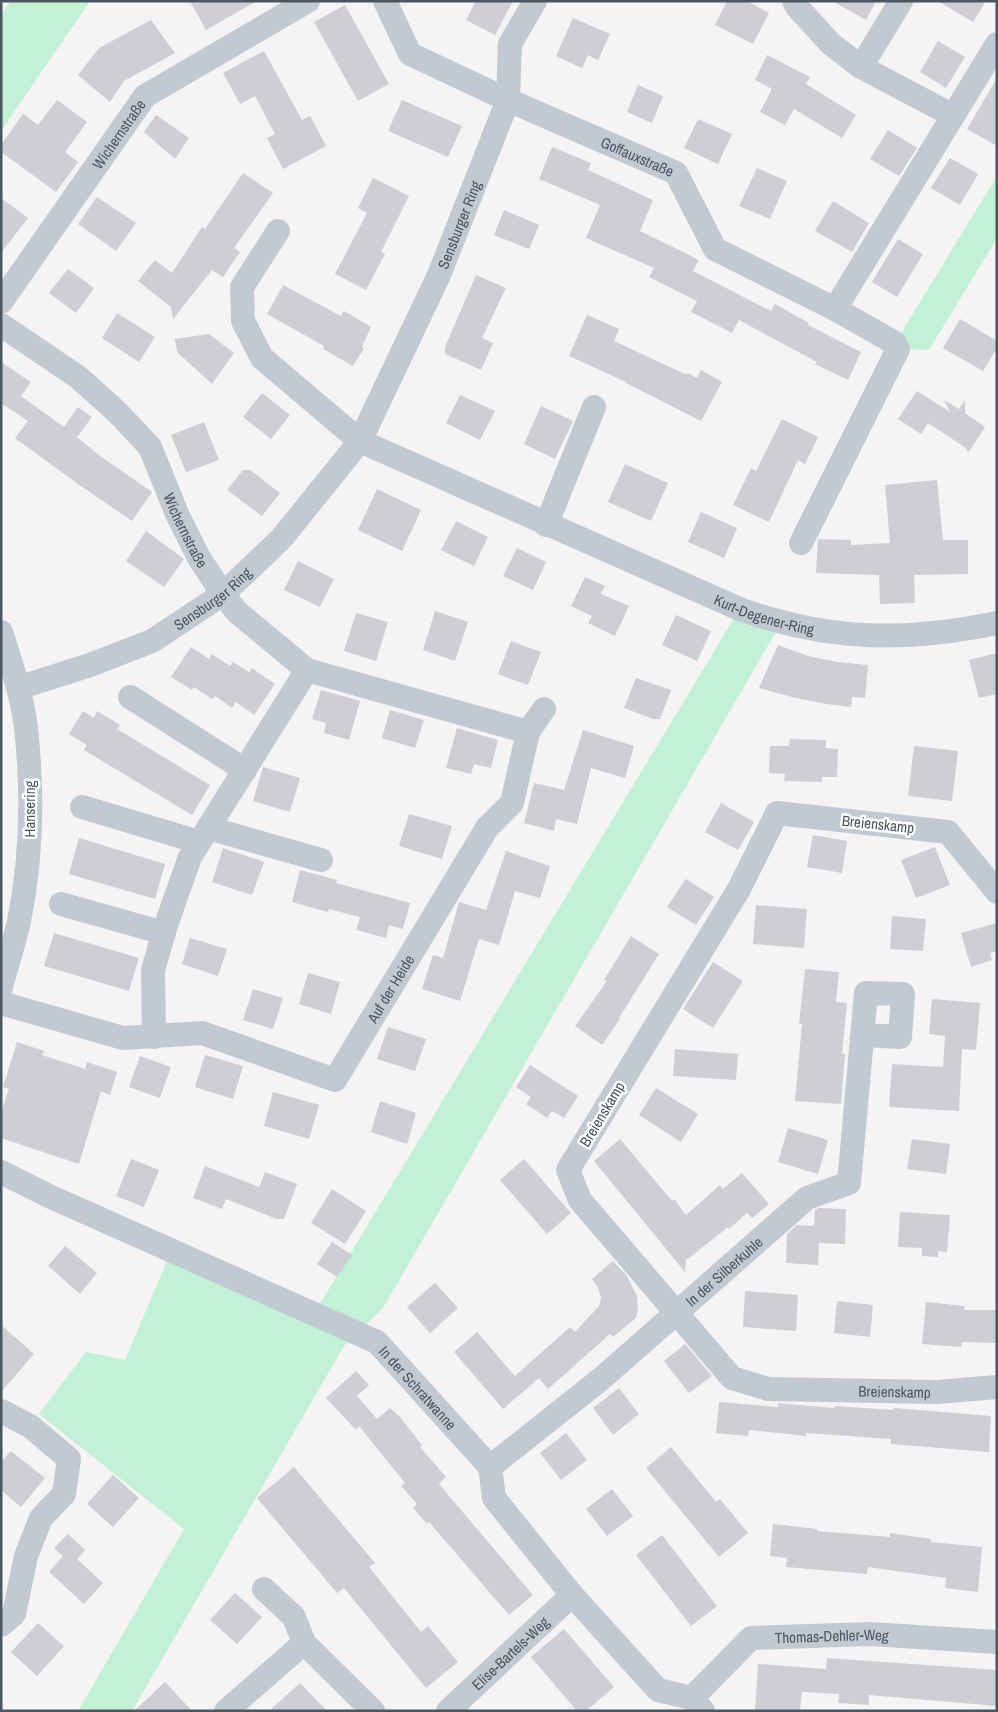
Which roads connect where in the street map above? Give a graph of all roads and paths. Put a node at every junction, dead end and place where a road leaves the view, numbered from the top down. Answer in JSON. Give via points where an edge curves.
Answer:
{"nodes":[{"id":1,"x":308,"y":1,"type":"edge"},
{"id":2,"x":384,"y":1,"type":"edge"},
{"id":3,"x":535,"y":1,"type":"edge"},
{"id":4,"x":794,"y":1,"type":"edge"},
{"id":5,"x":901,"y":1,"type":"edge"},
{"id":6,"x":997,"y":44,"type":"edge"},
{"id":7,"x":861,"y":67,"type":"junction"},
{"id":8,"x":508,"y":100,"type":"junction"},
{"id":9,"x":952,"y":116,"type":"junction"},
{"id":10,"x":278,"y":231,"type":"dead end"},
{"id":11,"x":1,"y":302,"type":"edge"},
{"id":12,"x":835,"y":309,"type":"junction"},
{"id":13,"x":1,"y":325,"type":"edge"},
{"id":14,"x":594,"y":407,"type":"dead end"},
{"id":15,"x":360,"y":441,"type":"junction"},
{"id":16,"x":546,"y":525,"type":"junction"},
{"id":17,"x":801,"y":543,"type":"dead end"},
{"id":18,"x":223,"y":594,"type":"junction"},
{"id":19,"x":997,"y":623,"type":"edge"},
{"id":20,"x":1,"y":632,"type":"edge"},
{"id":21,"x":306,"y":670,"type":"junction"},
{"id":22,"x":18,"y":688,"type":"junction"},
{"id":23,"x":130,"y":697,"type":"dead end"},
{"id":24,"x":544,"y":709,"type":"dead end"},
{"id":25,"x":528,"y":732,"type":"junction"},
{"id":26,"x":245,"y":770,"type":"junction"},
{"id":27,"x":82,"y":807,"type":"dead end"},
{"id":28,"x":204,"y":835,"type":"junction"},
{"id":29,"x":321,"y":860,"type":"dead end"},
{"id":30,"x":997,"y":892,"type":"edge"},
{"id":31,"x":61,"y":904,"type":"dead end"},
{"id":32,"x":164,"y":933,"type":"junction"},
{"id":33,"x":1,"y":987,"type":"edge"},
{"id":34,"x":1,"y":1003,"type":"edge"},
{"id":35,"x":864,"y":1035,"type":"dead end"},
{"id":36,"x":154,"y":1037,"type":"junction"},
{"id":37,"x":1,"y":1172,"type":"edge"},
{"id":38,"x":676,"y":1312,"type":"junction"},
{"id":39,"x":997,"y":1387,"type":"edge"},
{"id":40,"x":1,"y":1411,"type":"edge"},
{"id":41,"x":490,"y":1467,"type":"junction"},
{"id":42,"x":264,"y":1589,"type":"dead end"},
{"id":43,"x":572,"y":1595,"type":"junction"},
{"id":44,"x":1,"y":1625,"type":"edge"},
{"id":45,"x":997,"y":1642,"type":"edge"},
{"id":46,"x":304,"y":1643,"type":"junction"},
{"id":47,"x":697,"y":1704,"type":"edge"},
{"id":48,"x":226,"y":1711,"type":"edge"},
{"id":49,"x":373,"y":1711,"type":"edge"},
{"id":50,"x":448,"y":1711,"type":"edge"}],
"edges":[{"from":1,"to":11,"type":"street","name":"Wichernstraße","via":[[146,96]]},
{"from":2,"to":8,"type":"street","via":[[410,54]]},
{"from":3,"to":8,"type":"street","name":"Sensburger Ring","via":[[510,44]]},
{"from":4,"to":7,"type":"street","via":[[831,44]]},
{"from":5,"to":7,"type":"street"},
{"from":6,"to":9,"type":"street"},
{"from":7,"to":9,"type":"street"},
{"from":8,"to":12,"type":"street","name":"Goffauxstraße","via":[[676,173],[715,249]]},
{"from":8,"to":15,"type":"street","name":"Sensburger Ring","via":[[439,274]]},
{"from":9,"to":12,"type":"street"},
{"from":10,"to":15,"type":"street","via":[[242,287],[243,321],[262,358]]},
{"from":12,"to":17,"type":"street","name":"Goffauxstraße","via":[[895,342],[898,349]]},
{"from":13,"to":18,"type":"street","name":"Wichernstraße","via":[[78,377],[150,447],[177,514],[199,558]]},
{"from":14,"to":16,"type":"street"},
{"from":15,"to":16,"type":"street","name":"Kurt-Degener-Ring"},
{"from":15,"to":18,"type":"street","name":"Sensburger Ring","via":[[281,539]]},
{"from":16,"to":19,"type":"street","name":"Kurt-Degener-Ring","via":[[742,610],[818,630],[864,636],[911,636]]},
{"from":18,"to":21,"type":"street","via":[[237,612]]},
{"from":18,"to":22,"type":"street","name":"Sensburger Ring","via":[[152,641]]},
{"from":20,"to":22,"type":"street","name":"Hansering"},
{"from":21,"to":25,"type":"street"},
{"from":21,"to":26,"type":"street"},
{"from":22,"to":33,"type":"street","name":"Hansering","via":[[26,726],[29,854],[19,921]]},
{"from":23,"to":26,"type":"street"},
{"from":24,"to":25,"type":"street","name":"Auf der Heide"},
{"from":25,"to":36,"type":"street","name":"Auf der Heide","via":[[512,803],[487,828],[335,1080],[202,1033]]},
{"from":26,"to":28,"type":"street"},
{"from":27,"to":28,"type":"street"},
{"from":28,"to":29,"type":"street"},
{"from":28,"to":32,"type":"street","via":[[190,857]]},
{"from":30,"to":38,"type":"street","name":"Breienskamp","via":[[948,832],[777,813],[739,889],[568,1170],[580,1200]]},
{"from":31,"to":32,"type":"street"},
{"from":32,"to":36,"type":"street","via":[[153,970]]},
{"from":34,"to":36,"type":"street","name":"Auf der Heide","via":[[122,1038]]},
{"from":35,"to":38,"type":"street","name":"In der Silberkuhle","via":[[849,1183],[807,1198]]},
{"from":37,"to":41,"type":"street","name":"In der Schratwanne","via":[[50,1197],[378,1342]]},
{"from":38,"to":39,"type":"street","name":"Breienskamp","via":[[732,1378],[768,1389],[937,1392]]},
{"from":38,"to":41,"type":"street","name":"In der Silberkuhle","via":[[601,1379]]},
{"from":40,"to":44,"type":"street","via":[[30,1426],[69,1459],[64,1494],[40,1518],[26,1556],[14,1614]]},
{"from":41,"to":43,"type":"street","via":[[494,1498]]},
{"from":42,"to":46,"type":"street","via":[[294,1617]]},
{"from":43,"to":47,"type":"street","via":[[658,1690]]},
{"from":43,"to":50,"type":"street","name":"Elise-Bartels-Weg"},
{"from":45,"to":47,"type":"street","name":"Thomas-Dehler-Weg","via":[[870,1634],[751,1638]]},
{"from":46,"to":48,"type":"street"},
{"from":46,"to":49,"type":"street"}]}
